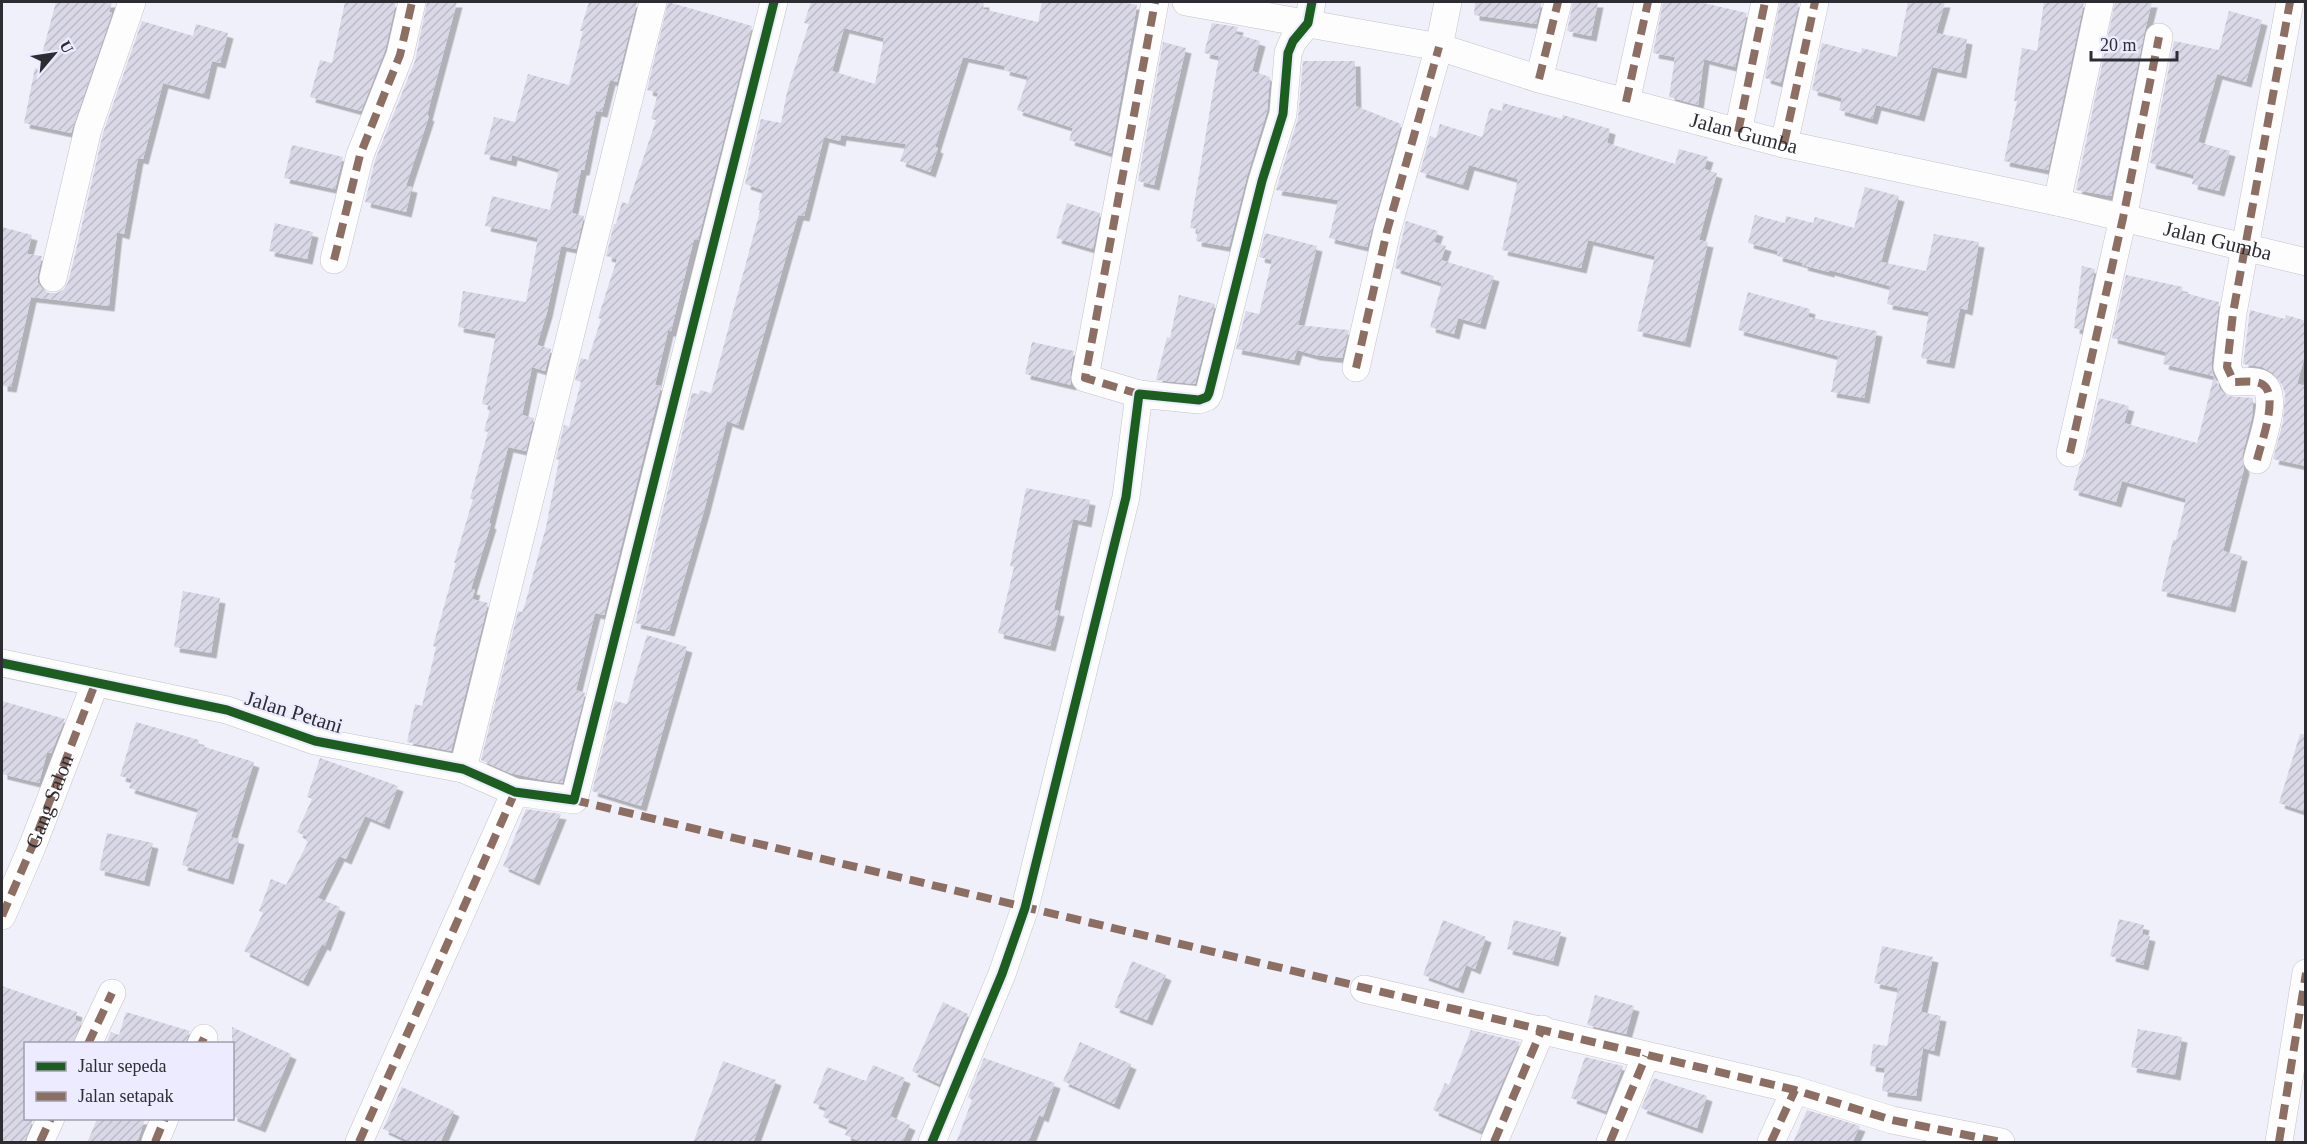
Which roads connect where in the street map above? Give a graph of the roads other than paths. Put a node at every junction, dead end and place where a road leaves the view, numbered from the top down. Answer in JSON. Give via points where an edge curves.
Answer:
{"nodes":[{"id":1,"x":132,"y":2,"type":"edge"},
{"id":2,"x":412,"y":2,"type":"edge"},
{"id":3,"x":653,"y":2,"type":"edge"},
{"id":4,"x":774,"y":2,"type":"edge"},
{"id":5,"x":1155,"y":2,"type":"edge"},
{"id":6,"x":1189,"y":2,"type":"edge"},
{"id":7,"x":1448,"y":2,"type":"edge"},
{"id":8,"x":1558,"y":2,"type":"edge"},
{"id":9,"x":1648,"y":2,"type":"edge"},
{"id":10,"x":1765,"y":2,"type":"edge"},
{"id":11,"x":1815,"y":2,"type":"edge"},
{"id":12,"x":2100,"y":2,"type":"edge"},
{"id":13,"x":2290,"y":2,"type":"edge"},
{"id":14,"x":1310,"y":12,"type":"edge"},
{"id":15,"x":2159,"y":36,"type":"dead end"},
{"id":16,"x":1439,"y":47,"type":"junction"},
{"id":17,"x":1539,"y":79,"type":"junction"},
{"id":18,"x":1626,"y":102,"type":"junction"},
{"id":19,"x":1738,"y":132,"type":"junction"},
{"id":20,"x":1784,"y":144,"type":"junction"},
{"id":21,"x":2057,"y":202,"type":"junction"},
{"id":22,"x":2124,"y":218,"type":"junction"},
{"id":23,"x":2245,"y":246,"type":"junction"},
{"id":24,"x":334,"y":260,"type":"dead end"},
{"id":25,"x":2306,"y":261,"type":"edge"},
{"id":26,"x":53,"y":278,"type":"dead end"},
{"id":27,"x":1356,"y":368,"type":"dead end"},
{"id":28,"x":1139,"y":394,"type":"junction"},
{"id":29,"x":2070,"y":453,"type":"dead end"},
{"id":30,"x":2257,"y":460,"type":"dead end"},
{"id":31,"x":2,"y":663,"type":"edge"},
{"id":32,"x":95,"y":684,"type":"junction"},
{"id":33,"x":463,"y":769,"type":"junction"},
{"id":34,"x":515,"y":792,"type":"junction"},
{"id":35,"x":2,"y":916,"type":"edge"},
{"id":36,"x":2306,"y":973,"type":"edge"},
{"id":37,"x":1365,"y":989,"type":"dead end"},
{"id":38,"x":112,"y":993,"type":"dead end"},
{"id":39,"x":1542,"y":1029,"type":"junction"},
{"id":40,"x":89,"y":1042,"type":"edge"},
{"id":41,"x":1646,"y":1056,"type":"junction"},
{"id":42,"x":1795,"y":1090,"type":"junction"},
{"id":43,"x":51,"y":1120,"type":"edge"},
{"id":44,"x":165,"y":1120,"type":"edge"},
{"id":45,"x":1996,"y":1142,"type":"edge"},
{"id":46,"x":40,"y":1143,"type":"edge"},
{"id":47,"x":154,"y":1143,"type":"edge"},
{"id":48,"x":359,"y":1143,"type":"edge"},
{"id":49,"x":932,"y":1143,"type":"edge"},
{"id":50,"x":1494,"y":1143,"type":"edge"},
{"id":51,"x":1610,"y":1143,"type":"edge"},
{"id":52,"x":1771,"y":1143,"type":"edge"},
{"id":53,"x":2279,"y":1143,"type":"edge"}],
"edges":[{"from":1,"to":26,"type":"street","via":[[88,129]]},
{"from":2,"to":24,"type":"street","via":[[400,55],[360,155]]},
{"from":3,"to":33,"type":"street"},
{"from":4,"to":34,"type":"street","name":"Jalan Petani","via":[[574,800]]},
{"from":5,"to":28,"type":"street","via":[[1085,378]]},
{"from":6,"to":14,"type":"street","name":"Jalan Gumba"},
{"from":7,"to":16,"type":"street"},
{"from":8,"to":17,"type":"street"},
{"from":9,"to":18,"type":"street"},
{"from":10,"to":19,"type":"street"},
{"from":11,"to":20,"type":"street"},
{"from":12,"to":21,"type":"street"},
{"from":13,"to":23,"type":"street"},
{"from":14,"to":16,"type":"street","name":"Jalan Gumba"},
{"from":14,"to":28,"type":"street","via":[[1288,54],[1283,114],[1262,181],[1209,393],[1199,400]]},
{"from":15,"to":22,"type":"street"},
{"from":16,"to":17,"type":"street","name":"Jalan Gumba"},
{"from":16,"to":27,"type":"street","via":[[1387,231]]},
{"from":17,"to":18,"type":"street","name":"Jalan Gumba"},
{"from":18,"to":19,"type":"street","name":"Jalan Gumba"},
{"from":19,"to":20,"type":"street","name":"Jalan Gumba"},
{"from":20,"to":21,"type":"street","name":"Jalan Gumba"},
{"from":21,"to":22,"type":"street","name":"Jalan Gumba"},
{"from":22,"to":23,"type":"street","name":"Jalan Gumba"},
{"from":22,"to":29,"type":"street"},
{"from":23,"to":25,"type":"street","name":"Jalan Gumba"},
{"from":23,"to":30,"type":"street","via":[[2227,367],[2234,382],[2259,382],[2266,386],[2272,401]]},
{"from":28,"to":49,"type":"street","via":[[1126,497],[1025,908]]},
{"from":31,"to":32,"type":"street","name":"Jalan Petani"},
{"from":32,"to":33,"type":"street","name":"Jalan Petani","via":[[226,710],[315,741]]},
{"from":32,"to":35,"type":"street","name":"Gang Salon"},
{"from":33,"to":34,"type":"street","name":"Jalan Petani"},
{"from":34,"to":48,"type":"street"},
{"from":36,"to":53,"type":"street"},
{"from":37,"to":39,"type":"street"},
{"from":38,"to":40,"type":"street"},
{"from":39,"to":41,"type":"street"},
{"from":39,"to":50,"type":"street"},
{"from":41,"to":42,"type":"street"},
{"from":41,"to":51,"type":"street"},
{"from":42,"to":45,"type":"street","via":[[1892,1120]]},
{"from":42,"to":52,"type":"street"},
{"from":43,"to":46,"type":"street"},
{"from":44,"to":47,"type":"street"}]}
